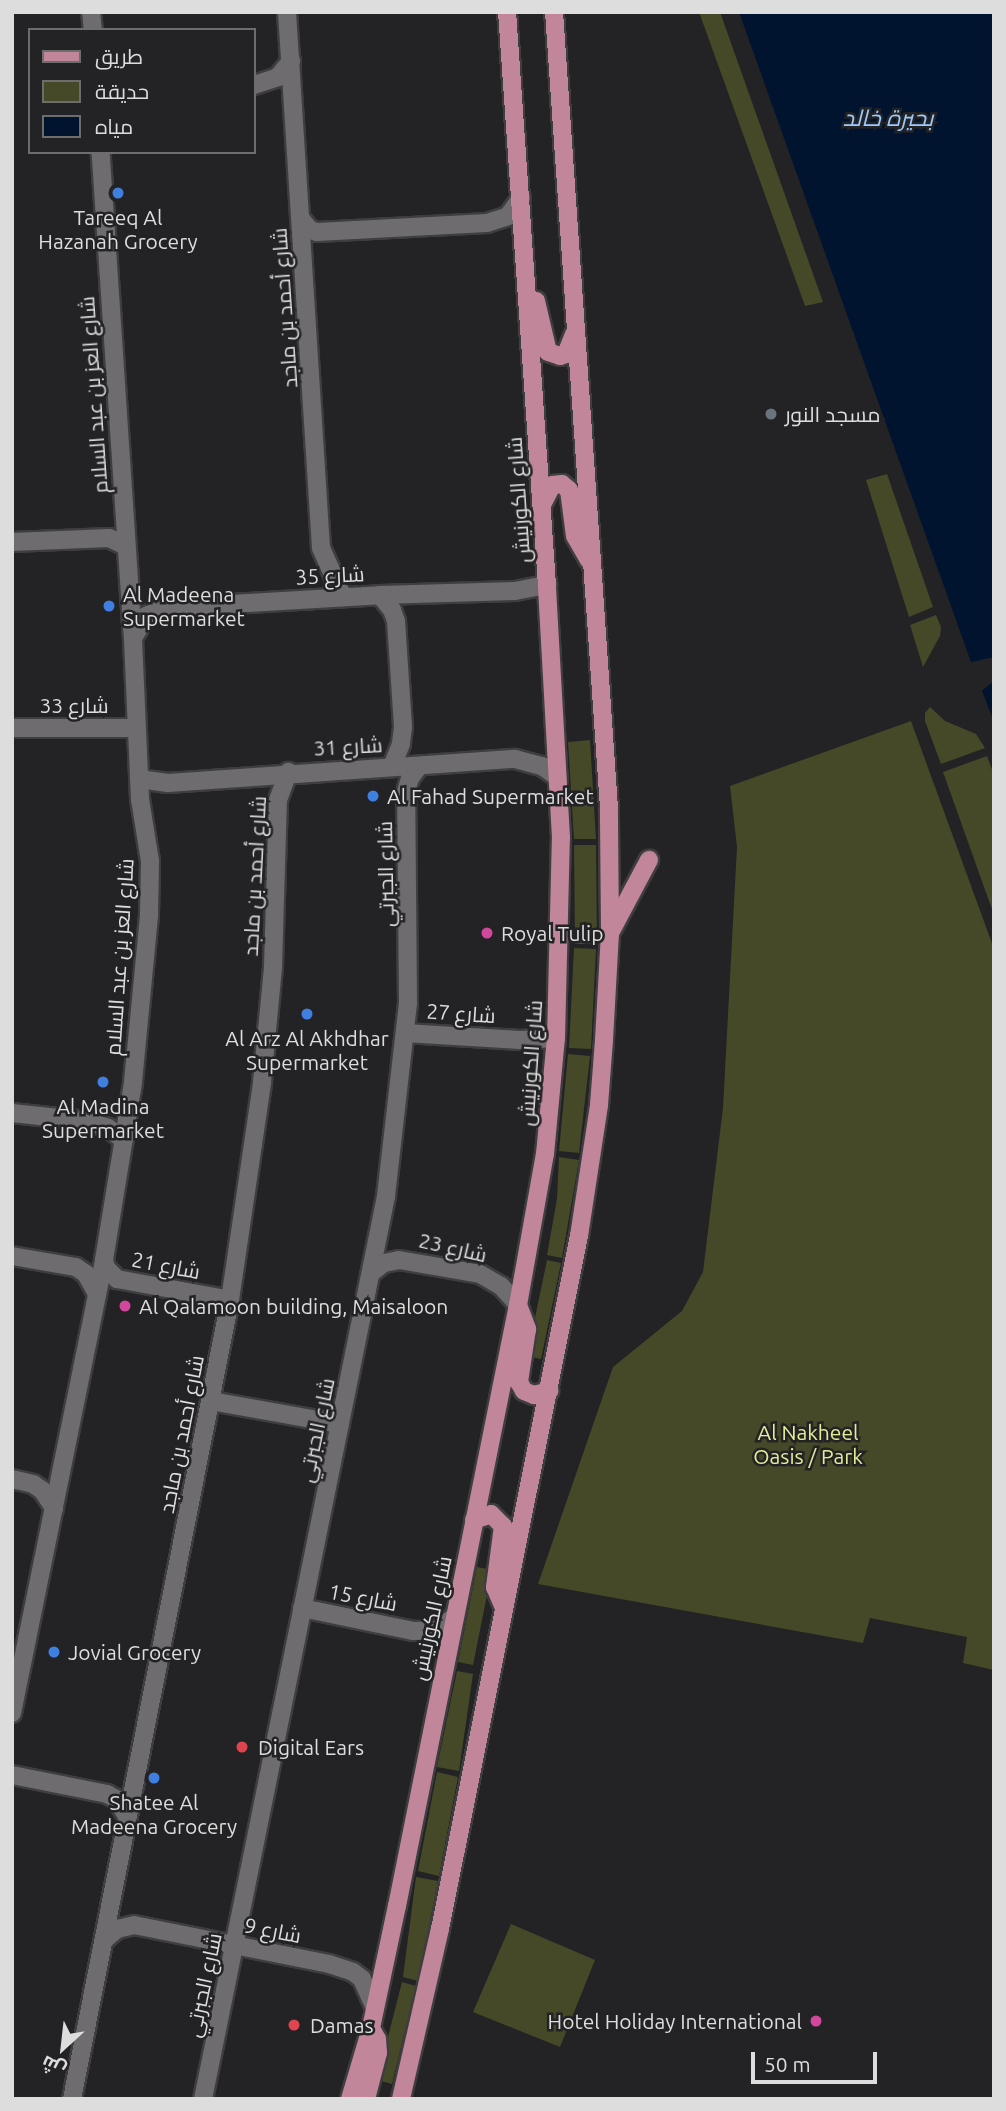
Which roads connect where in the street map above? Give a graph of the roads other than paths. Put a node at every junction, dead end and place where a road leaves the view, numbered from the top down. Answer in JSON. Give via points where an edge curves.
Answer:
{"nodes":[{"id":1,"x":287,"y":12,"type":"edge"},
{"id":2,"x":507,"y":12,"type":"edge"},
{"id":3,"x":554,"y":12,"type":"edge"},
{"id":4,"x":290,"y":61,"type":"junction"},
{"id":5,"x":256,"y":84,"type":"edge"},
{"id":6,"x":101,"y":154,"type":"edge"},
{"id":7,"x":521,"y":198,"type":"junction"},
{"id":8,"x":301,"y":219,"type":"junction"},
{"id":9,"x":527,"y":282,"type":"junction"},
{"id":10,"x":576,"y":327,"type":"junction"},
{"id":11,"x":542,"y":517,"type":"junction"},
{"id":12,"x":12,"y":542,"type":"edge"},
{"id":13,"x":126,"y":546,"type":"junction"},
{"id":14,"x":591,"y":562,"type":"junction"},
{"id":15,"x":547,"y":585,"type":"junction"},
{"id":16,"x":380,"y":595,"type":"junction"},
{"id":17,"x":343,"y":597,"type":"junction"},
{"id":18,"x":133,"y":640,"type":"junction"},
{"id":19,"x":12,"y":728,"type":"edge"},
{"id":20,"x":136,"y":728,"type":"junction"},
{"id":21,"x":392,"y":766,"type":"junction"},
{"id":22,"x":419,"y":766,"type":"junction"},
{"id":23,"x":288,"y":772,"type":"junction"},
{"id":24,"x":557,"y":777,"type":"junction"},
{"id":25,"x":139,"y":779,"type":"junction"},
{"id":26,"x":649,"y":860,"type":"dead end"},
{"id":27,"x":610,"y":933,"type":"junction"},
{"id":28,"x":405,"y":1033,"type":"junction"},
{"id":29,"x":556,"y":1038,"type":"junction"},
{"id":30,"x":12,"y":1113,"type":"edge"},
{"id":31,"x":124,"y":1140,"type":"junction"},
{"id":32,"x":12,"y":1256,"type":"edge"},
{"id":33,"x":104,"y":1260,"type":"junction"},
{"id":34,"x":371,"y":1273,"type":"junction"},
{"id":35,"x":97,"y":1294,"type":"junction"},
{"id":36,"x":230,"y":1300,"type":"junction"},
{"id":37,"x":517,"y":1305,"type":"junction"},
{"id":38,"x":549,"y":1391,"type":"junction"},
{"id":39,"x":211,"y":1401,"type":"junction"},
{"id":40,"x":340,"y":1424,"type":"junction"},
{"id":41,"x":12,"y":1479,"type":"edge"},
{"id":42,"x":54,"y":1508,"type":"junction"},
{"id":43,"x":474,"y":1520,"type":"junction"},
{"id":44,"x":503,"y":1606,"type":"junction"},
{"id":45,"x":302,"y":1608,"type":"junction"},
{"id":46,"x":453,"y":1618,"type":"junction"},
{"id":47,"x":12,"y":1713,"type":"edge"},
{"id":48,"x":12,"y":1774,"type":"edge"},
{"id":49,"x":127,"y":1816,"type":"junction"},
{"id":50,"x":104,"y":1940,"type":"junction"},
{"id":51,"x":234,"y":1946,"type":"junction"},
{"id":52,"x":375,"y":2008,"type":"junction"},
{"id":53,"x":371,"y":2028,"type":"junction"},
{"id":54,"x":72,"y":2099,"type":"edge"},
{"id":55,"x":203,"y":2099,"type":"edge"},
{"id":56,"x":350,"y":2099,"type":"edge"},
{"id":57,"x":366,"y":2099,"type":"edge"},
{"id":58,"x":401,"y":2099,"type":"edge"}],
"edges":[{"from":1,"to":4,"type":"street","name":"شارع أحمد بن ماجد"},
{"from":2,"to":7,"type":"main road","name":"شارع الكورنيش"},
{"from":3,"to":10,"type":"main road"},
{"from":4,"to":5,"type":"street","via":[[278,77]]},
{"from":4,"to":8,"type":"street","name":"شارع أحمد بن ماجد"},
{"from":6,"to":13,"type":"street","name":"شارع العز بن عبد السلام"},
{"from":7,"to":8,"type":"street","via":[[508,216],[487,223],[317,232]]},
{"from":7,"to":9,"type":"main road","name":"شارع الكورنيش"},
{"from":8,"to":17,"type":"street","name":"شارع أحمد بن ماجد","via":[[321,548]]},
{"from":9,"to":10,"type":"main road","via":[[540,313],[548,352],[566,354]]},
{"from":9,"to":11,"type":"main road","name":"شارع الكورنيش"},
{"from":10,"to":14,"type":"main road"},
{"from":11,"to":14,"type":"main road","via":[[548,488],[557,483],[566,486],[575,536]]},
{"from":11,"to":15,"type":"main road","name":"شارع الكورنيش"},
{"from":12,"to":13,"type":"street","via":[[109,538]]},
{"from":13,"to":18,"type":"street","name":"شارع العز بن عبد السلام"},
{"from":14,"to":27,"type":"main road","via":[[609,808]]},
{"from":15,"to":16,"type":"street","name":"شارع 35","via":[[515,591]]},
{"from":15,"to":24,"type":"main road","name":"شارع الكورنيش"},
{"from":16,"to":17,"type":"street","name":"شارع 35"},
{"from":16,"to":21,"type":"street","via":[[396,621],[403,727]]},
{"from":17,"to":18,"type":"street","name":"شارع 35","via":[[164,608],[146,616]]},
{"from":18,"to":20,"type":"street","name":"شارع العز بن عبد السلام"},
{"from":19,"to":20,"type":"street","name":"شارع 33"},
{"from":20,"to":25,"type":"street","name":"شارع العز بن عبد السلام"},
{"from":21,"to":22,"type":"street","name":"شارع 31"},
{"from":21,"to":23,"type":"street","name":"شارع 31"},
{"from":22,"to":24,"type":"street","name":"شارع 31","via":[[515,759],[542,766]]},
{"from":22,"to":28,"type":"street","name":"شارع الجبرتي","via":[[406,792]]},
{"from":23,"to":25,"type":"street","name":"شارع 31","via":[[168,783]]},
{"from":23,"to":36,"type":"street","name":"شارع أحمد بن ماجد","via":[[278,800],[273,967],[262,1082]]},
{"from":24,"to":29,"type":"main road","name":"شارع الكورنيش","via":[[561,883]]},
{"from":25,"to":31,"type":"street","name":"شارع العز بن عبد السلام","via":[[150,861],[149,915]]},
{"from":26,"to":27,"type":"main road"},
{"from":27,"to":38,"type":"main road","via":[[590,1171]]},
{"from":28,"to":29,"type":"street","name":"شارع 27"},
{"from":28,"to":34,"type":"street","name":"شارع الجبرتي","via":[[389,1177]]},
{"from":29,"to":37,"type":"main road","name":"شارع الكورنيش","via":[[545,1154]]},
{"from":30,"to":31,"type":"street","via":[[87,1121]]},
{"from":31,"to":33,"type":"street","name":"شارع العز بن عبد السلام"},
{"from":32,"to":35,"type":"street","via":[[76,1267],[86,1274]]},
{"from":33,"to":35,"type":"street","name":"شارع العز بن عبد السلام"},
{"from":33,"to":36,"type":"street","name":"شارع 21","via":[[117,1279]]},
{"from":34,"to":37,"type":"street","name":"شارع 23","via":[[398,1259],[480,1274],[501,1286]]},
{"from":34,"to":40,"type":"street","name":"شارع الجبرتي"},
{"from":35,"to":42,"type":"street","name":"شارع العز بن عبد السلام"},
{"from":36,"to":39,"type":"street","name":"شارع أحمد بن ماجد"},
{"from":37,"to":38,"type":"main road","via":[[527,1329],[519,1382],[529,1394]]},
{"from":37,"to":43,"type":"main road","name":"شارع الكورنيش"},
{"from":38,"to":44,"type":"main road"},
{"from":39,"to":40,"type":"street"},
{"from":39,"to":49,"type":"street","name":"شارع أحمد بن ماجد"},
{"from":40,"to":45,"type":"street","name":"شارع الجبرتي"},
{"from":41,"to":42,"type":"street","via":[[42,1490]]},
{"from":42,"to":47,"type":"street","name":"شارع العز بن عبد السلام"},
{"from":43,"to":44,"type":"main road","via":[[491,1514],[503,1526],[495,1587]]},
{"from":43,"to":46,"type":"main road","name":"شارع الكورنيش"},
{"from":44,"to":58,"type":"main road","via":[[440,1929]]},
{"from":45,"to":46,"type":"street","name":"شارع 15","via":[[413,1631],[437,1630]]},
{"from":45,"to":51,"type":"street","name":"شارع الجبرتي"},
{"from":46,"to":52,"type":"main road","name":"شارع الكورنيش"},
{"from":48,"to":49,"type":"street","via":[[107,1794]]},
{"from":49,"to":50,"type":"street","name":"شارع أحمد بن ماجد"},
{"from":50,"to":51,"type":"street","name":"شارع 9","via":[[117,1928],[134,1925]]},
{"from":50,"to":54,"type":"street","name":"شارع أحمد بن ماجد"},
{"from":51,"to":52,"type":"street","name":"شارع 9","via":[[353,1972],[368,1987]]},
{"from":51,"to":55,"type":"street","name":"شارع الجبرتي"},
{"from":52,"to":53,"type":"main road","name":"شارع الكورنيش"},
{"from":53,"to":56,"type":"main road","name":"شارع الكورنيش"},
{"from":53,"to":57,"type":"main road","via":[[378,2053]]}]}
